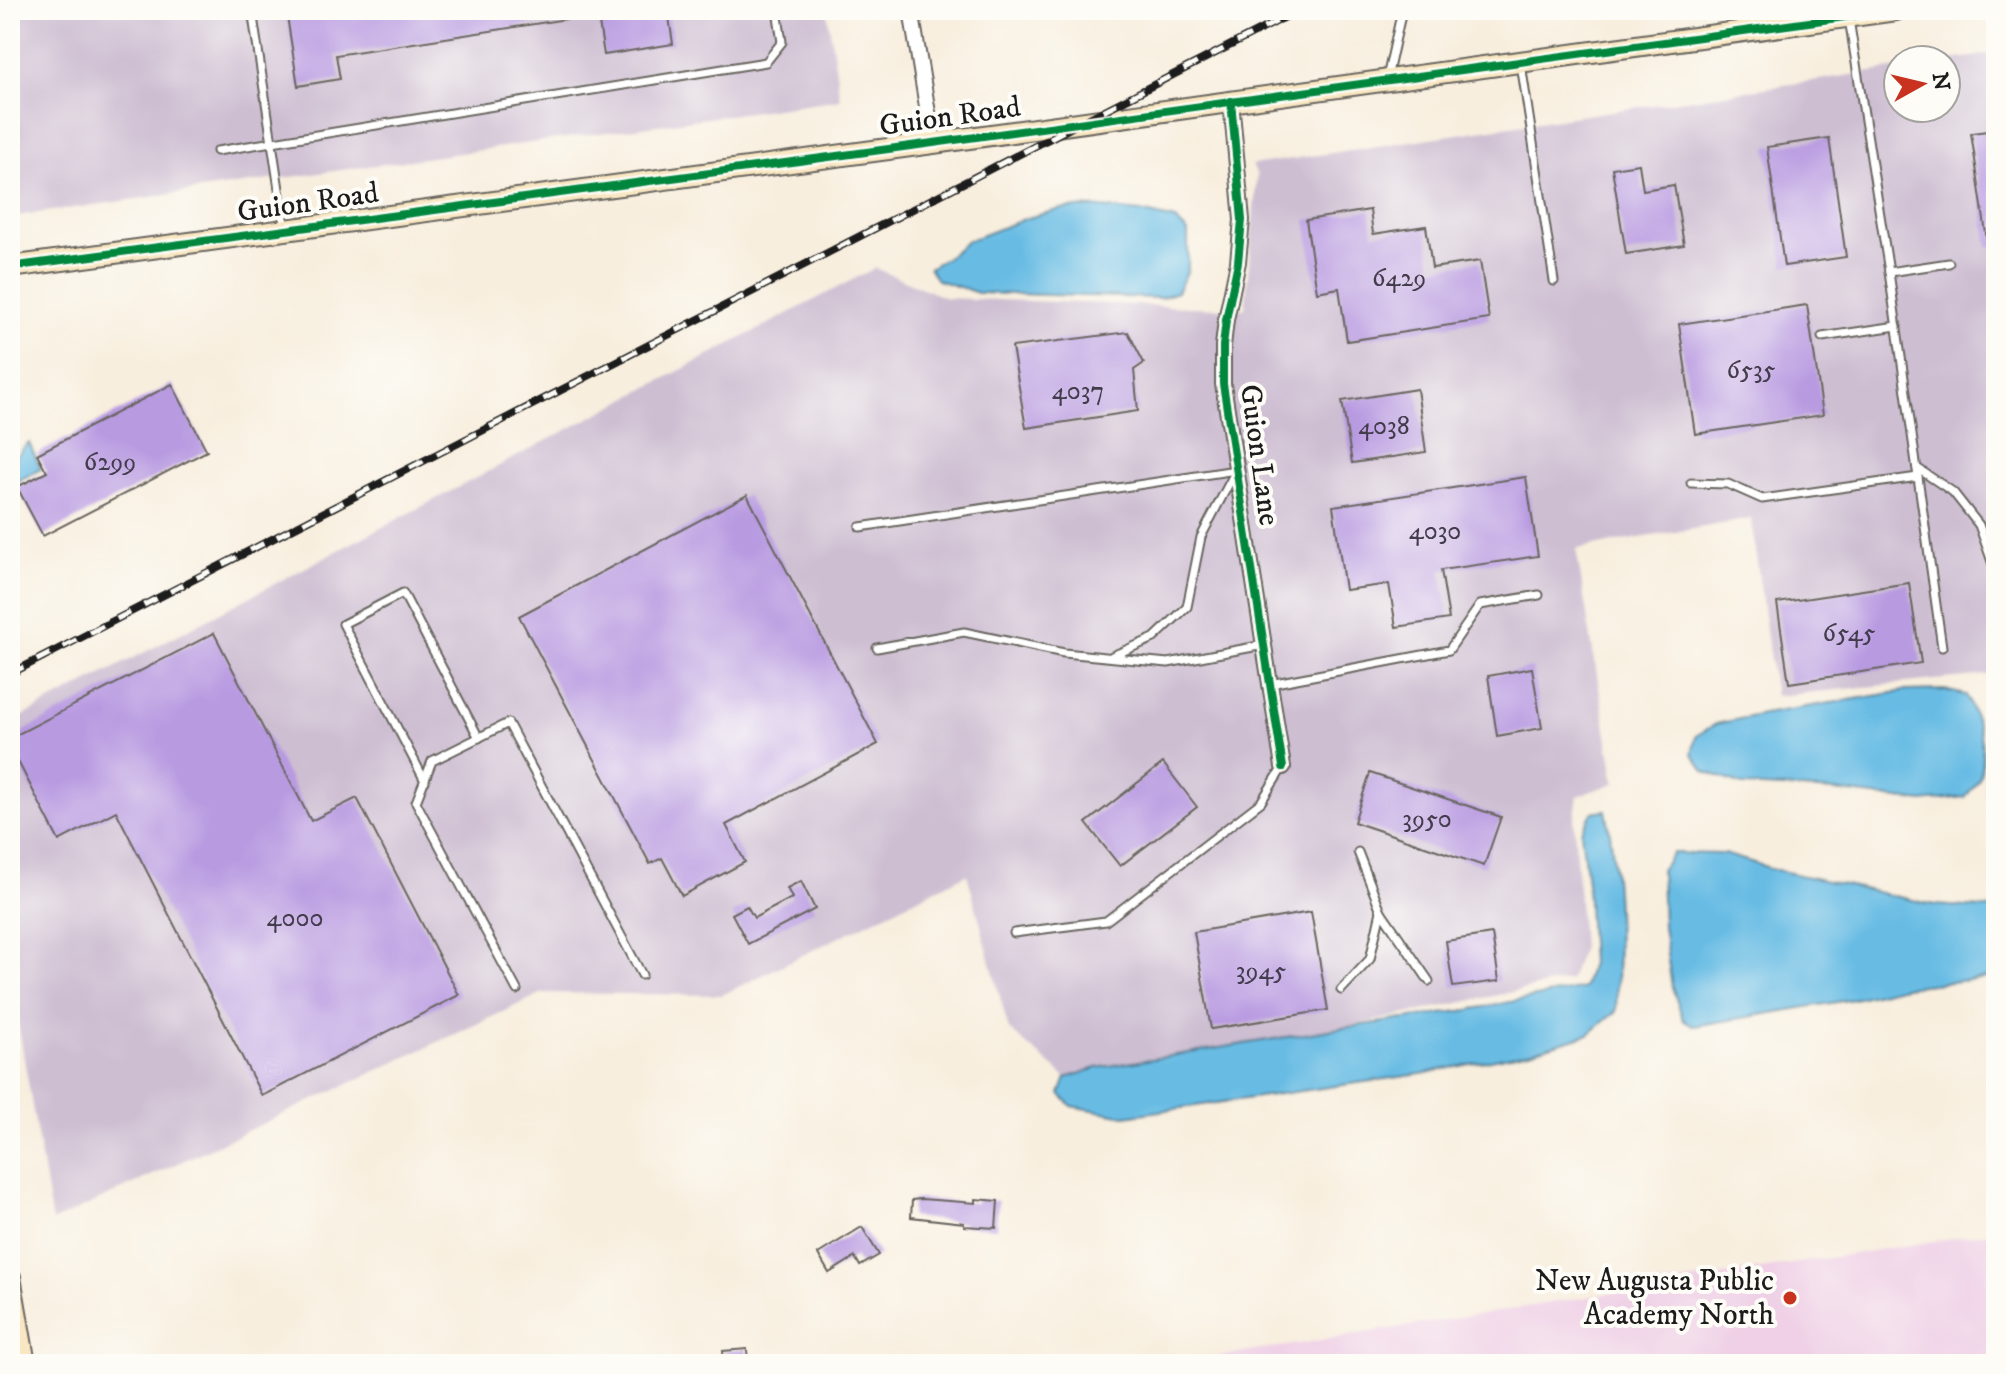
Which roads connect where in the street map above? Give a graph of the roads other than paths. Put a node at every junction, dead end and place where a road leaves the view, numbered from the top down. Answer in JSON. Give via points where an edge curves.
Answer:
{"nodes":[{"id":1,"x":252,"y":10,"type":"edge"},
{"id":2,"x":777,"y":10,"type":"edge"},
{"id":3,"x":911,"y":10,"type":"edge"},
{"id":4,"x":1402,"y":10,"type":"edge"},
{"id":5,"x":1896,"y":10,"type":"edge"},
{"id":6,"x":1849,"y":17,"type":"junction"},
{"id":7,"x":1521,"y":62,"type":"junction"},
{"id":8,"x":1387,"y":80,"type":"junction"},
{"id":9,"x":1231,"y":101,"type":"junction"},
{"id":10,"x":272,"y":142,"type":"junction"},
{"id":11,"x":933,"y":143,"type":"junction"},
{"id":12,"x":217,"y":151,"type":"dead end"},
{"id":13,"x":285,"y":230,"type":"junction"},
{"id":14,"x":1949,"y":263,"type":"dead end"},
{"id":15,"x":10,"y":267,"type":"edge"},
{"id":16,"x":1889,"y":272,"type":"junction"},
{"id":17,"x":1554,"y":281,"type":"dead end"},
{"id":18,"x":1897,"y":326,"type":"junction"},
{"id":19,"x":1822,"y":337,"type":"dead end"},
{"id":20,"x":1236,"y":470,"type":"junction"},
{"id":21,"x":1917,"y":472,"type":"junction"},
{"id":22,"x":1691,"y":483,"type":"dead end"},
{"id":23,"x":860,"y":527,"type":"dead end"},
{"id":24,"x":1996,"y":573,"type":"edge"},
{"id":25,"x":1539,"y":595,"type":"dead end"},
{"id":26,"x":1264,"y":645,"type":"junction"},
{"id":27,"x":1942,"y":647,"type":"dead end"},
{"id":28,"x":877,"y":648,"type":"dead end"},
{"id":29,"x":1109,"y":657,"type":"junction"},
{"id":30,"x":1270,"y":684,"type":"junction"},
{"id":31,"x":479,"y":738,"type":"junction"},
{"id":32,"x":1283,"y":767,"type":"joint"},
{"id":33,"x":425,"y":781,"type":"junction"},
{"id":34,"x":1358,"y":852,"type":"dead end"},
{"id":35,"x":1381,"y":911,"type":"junction"},
{"id":36,"x":1014,"y":933,"type":"dead end"},
{"id":37,"x":642,"y":975,"type":"dead end"},
{"id":38,"x":1429,"y":981,"type":"dead end"},
{"id":39,"x":517,"y":990,"type":"dead end"},
{"id":40,"x":1341,"y":990,"type":"dead end"},
{"id":41,"x":10,"y":1277,"type":"edge"},
{"id":42,"x":25,"y":1364,"type":"edge"}],
"edges":[{"from":1,"to":10,"type":"lane"},
{"from":2,"to":10,"type":"lane","via":[[782,42],[766,62]]},
{"from":3,"to":11,"type":"street"},
{"from":4,"to":8,"type":"lane"},
{"from":5,"to":6,"type":"street","name":"Guion Road"},
{"from":6,"to":7,"type":"street","name":"Guion Road"},
{"from":6,"to":16,"type":"lane"},
{"from":7,"to":8,"type":"street","name":"Guion Road"},
{"from":7,"to":17,"type":"lane"},
{"from":8,"to":9,"type":"street","name":"Guion Road"},
{"from":9,"to":11,"type":"street","name":"Guion Road"},
{"from":9,"to":20,"type":"street","name":"Guion Lane","via":[[1242,220],[1222,361]]},
{"from":10,"to":12,"type":"lane"},
{"from":10,"to":13,"type":"lane"},
{"from":11,"to":13,"type":"street","name":"Guion Road"},
{"from":13,"to":15,"type":"street","name":"Guion Road"},
{"from":14,"to":16,"type":"lane"},
{"from":16,"to":18,"type":"lane"},
{"from":18,"to":19,"type":"lane"},
{"from":18,"to":21,"type":"lane"},
{"from":20,"to":23,"type":"lane"},
{"from":20,"to":26,"type":"street","name":"Guion Lane"},
{"from":20,"to":29,"type":"lane","via":[[1201,537],[1187,607],[1154,638]]},
{"from":21,"to":22,"type":"lane","via":[[1762,499],[1728,484]]},
{"from":21,"to":24,"type":"lane","via":[[1953,492],[1979,525]]},
{"from":21,"to":27,"type":"lane"},
{"from":25,"to":30,"type":"lane","via":[[1480,605],[1449,650]]},
{"from":26,"to":29,"type":"lane","via":[[1168,663]]},
{"from":26,"to":30,"type":"street","name":"Guion Lane"},
{"from":28,"to":29,"type":"lane","via":[[964,632]]},
{"from":30,"to":32,"type":"street","name":"Guion Lane"},
{"from":31,"to":33,"type":"lane","via":[[432,761]]},
{"from":31,"to":33,"type":"lane","via":[[403,593],[343,624]]},
{"from":31,"to":37,"type":"lane","via":[[508,723]]},
{"from":32,"to":36,"type":"lane","via":[[1261,802],[1106,921]]},
{"from":33,"to":39,"type":"lane","via":[[416,802]]},
{"from":34,"to":35,"type":"lane"},
{"from":35,"to":38,"type":"lane"},
{"from":35,"to":40,"type":"lane","via":[[1370,959]]},
{"from":41,"to":42,"type":"street"}]}
